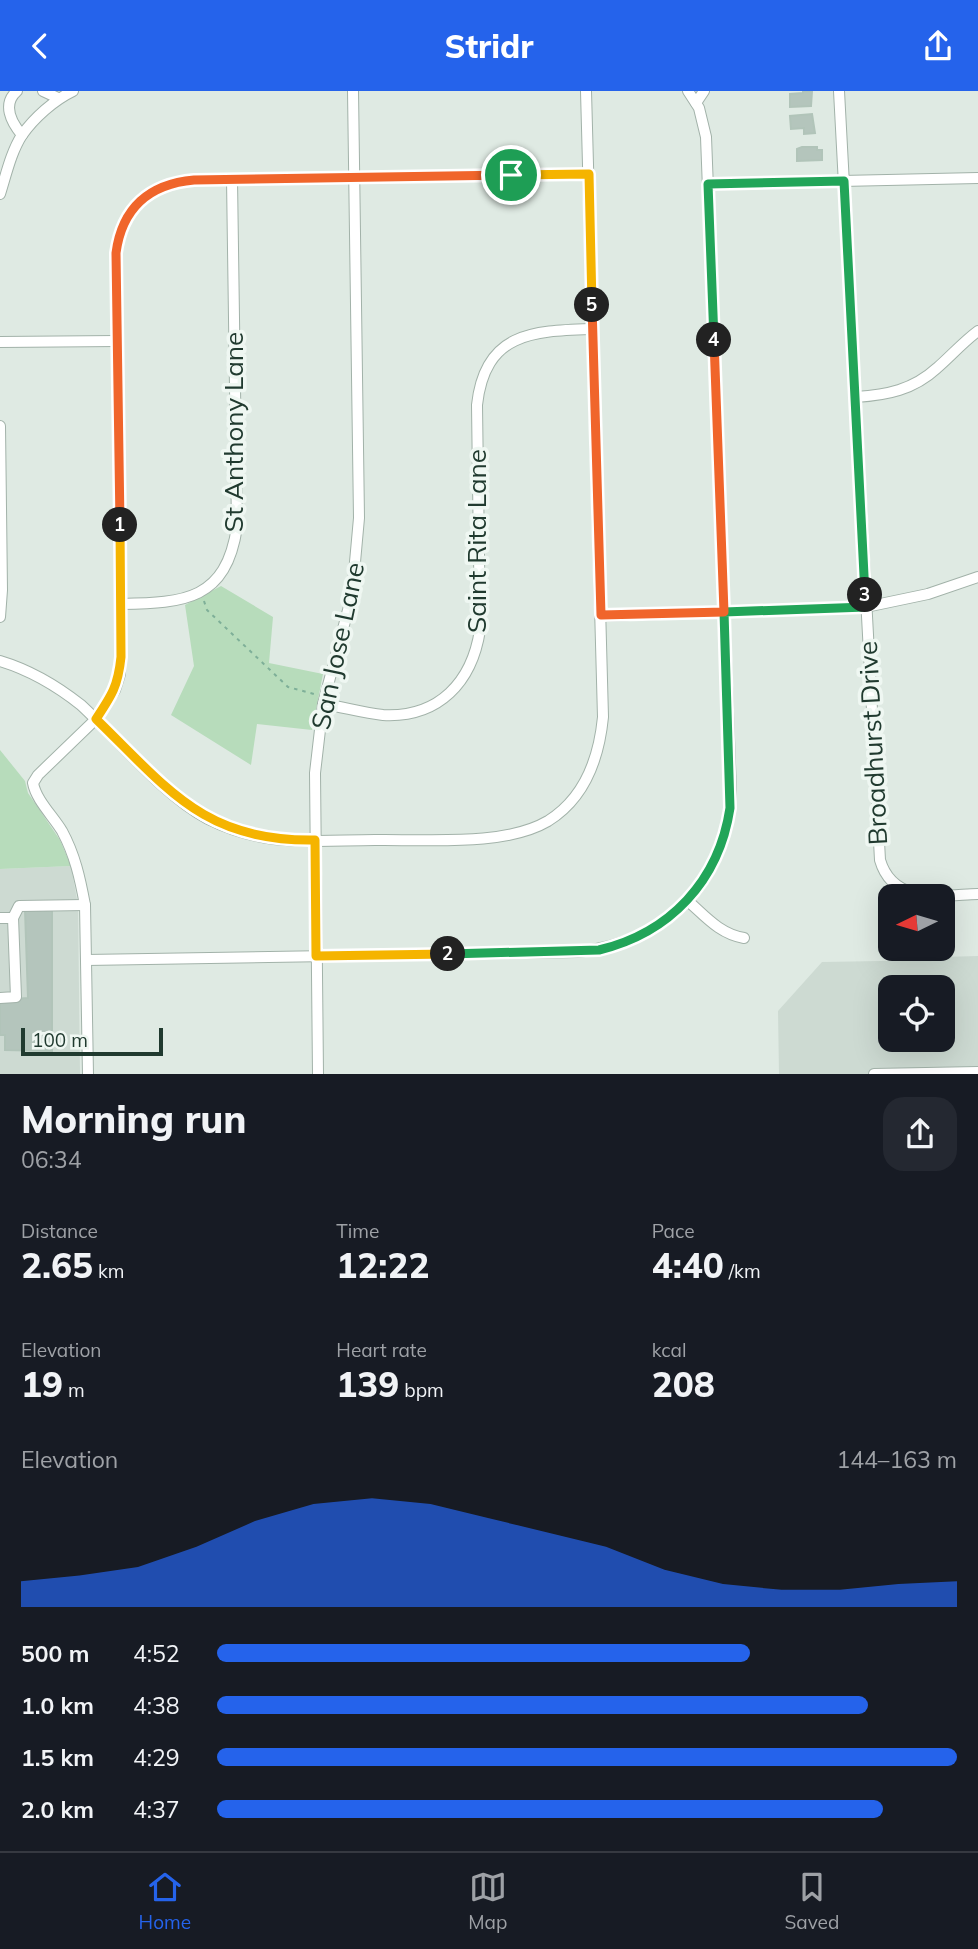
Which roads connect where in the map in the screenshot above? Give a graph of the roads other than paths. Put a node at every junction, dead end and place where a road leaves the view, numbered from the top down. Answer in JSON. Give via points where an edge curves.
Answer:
{"nodes":[{"id":1,"x":17,"y":91,"type":"edge"},
{"id":2,"x":43,"y":91,"type":"edge"},
{"id":3,"x":73,"y":91,"type":"edge"},
{"id":4,"x":354,"y":91,"type":"edge"},
{"id":5,"x":586,"y":91,"type":"edge"},
{"id":6,"x":688,"y":91,"type":"edge"},
{"id":7,"x":704,"y":91,"type":"edge"},
{"id":8,"x":839,"y":91,"type":"edge"},
{"id":9,"x":58,"y":98,"type":"junction"},
{"id":10,"x":696,"y":103,"type":"junction"},
{"id":11,"x":22,"y":135,"type":"junction"},
{"id":12,"x":589,"y":174,"type":"junction"},
{"id":13,"x":355,"y":177,"type":"junction"},
{"id":14,"x":978,"y":178,"type":"edge"},
{"id":15,"x":232,"y":179,"type":"junction"},
{"id":16,"x":844,"y":181,"type":"junction"},
{"id":17,"x":708,"y":184,"type":"junction"},
{"id":18,"x":0,"y":194,"type":"edge"},
{"id":19,"x":592,"y":329,"type":"junction"},
{"id":20,"x":978,"y":331,"type":"edge"},
{"id":21,"x":117,"y":341,"type":"junction"},
{"id":22,"x":0,"y":342,"type":"edge"},
{"id":23,"x":856,"y":397,"type":"junction"},
{"id":24,"x":0,"y":426,"type":"edge"},
{"id":25,"x":978,"y":577,"type":"edge"},
{"id":26,"x":121,"y":604,"type":"junction"},
{"id":27,"x":866,"y":607,"type":"junction"},
{"id":28,"x":724,"y":612,"type":"junction"},
{"id":29,"x":601,"y":615,"type":"junction"},
{"id":30,"x":0,"y":617,"type":"edge"},
{"id":31,"x":0,"y":661,"type":"edge"},
{"id":32,"x":324,"y":700,"type":"junction"},
{"id":33,"x":96,"y":719,"type":"junction"},
{"id":34,"x":315,"y":840,"type":"junction"},
{"id":35,"x":978,"y":894,"type":"edge"},
{"id":36,"x":688,"y":901,"type":"junction"},
{"id":37,"x":85,"y":905,"type":"junction"},
{"id":38,"x":0,"y":918,"type":"edge"},
{"id":39,"x":13,"y":918,"type":"junction"},
{"id":40,"x":744,"y":938,"type":"dead end"},
{"id":41,"x":316,"y":956,"type":"junction"},
{"id":42,"x":86,"y":960,"type":"junction"},
{"id":43,"x":0,"y":998,"type":"edge"},
{"id":44,"x":978,"y":1072,"type":"edge"},
{"id":45,"x":88,"y":1074,"type":"edge"},
{"id":46,"x":318,"y":1074,"type":"edge"},
{"id":47,"x":874,"y":1074,"type":"edge"},
{"id":48,"x":928,"y":1074,"type":"edge"}],
"edges":[{"from":1,"to":11,"type":"street","via":[[8,106]]},
{"from":2,"to":9,"type":"street"},
{"from":3,"to":9,"type":"street"},
{"from":4,"to":13,"type":"street","name":"San Jose Lane"},
{"from":5,"to":12,"type":"street"},
{"from":6,"to":10,"type":"street"},
{"from":7,"to":10,"type":"street"},
{"from":8,"to":16,"type":"street","name":"Broadhurst Drive"},
{"from":9,"to":11,"type":"street"},
{"from":10,"to":17,"type":"street","via":[[705,129]]},
{"from":11,"to":18,"type":"street"},
{"from":12,"to":13,"type":"street"},
{"from":12,"to":19,"type":"street"},
{"from":13,"to":15,"type":"street"},
{"from":13,"to":32,"type":"street","name":"San Jose Lane","via":[[359,518],[352,595]]},
{"from":14,"to":16,"type":"street"},
{"from":15,"to":21,"type":"street","via":[[176,181],[133,208],[121,229],[116,253]]},
{"from":15,"to":26,"type":"street","name":"St Anthony Lane","via":[[234,547],[216,581],[200,592],[163,603]]},
{"from":16,"to":17,"type":"street"},
{"from":16,"to":23,"type":"street","name":"Broadhurst Drive"},
{"from":17,"to":28,"type":"street"},
{"from":19,"to":29,"type":"street"},
{"from":19,"to":32,"type":"street","name":"Saint Rita Lane","via":[[526,334],[495,357],[481,380],[477,405],[480,630],[466,676],[439,702],[408,713],[382,715]]},
{"from":20,"to":23,"type":"street","via":[[907,389]]},
{"from":21,"to":22,"type":"street"},
{"from":21,"to":26,"type":"street"},
{"from":23,"to":27,"type":"street","name":"Broadhurst Drive"},
{"from":24,"to":30,"type":"street"},
{"from":25,"to":27,"type":"street"},
{"from":26,"to":33,"type":"street","via":[[120,674]]},
{"from":27,"to":28,"type":"street"},
{"from":27,"to":35,"type":"street","name":"Broadhurst Drive","via":[[883,869],[892,883],[912,894]]},
{"from":28,"to":29,"type":"street"},
{"from":28,"to":36,"type":"street","via":[[728,826],[715,860]]},
{"from":29,"to":34,"type":"street","via":[[600,743],[594,766],[565,808],[531,829],[491,838]]},
{"from":31,"to":33,"type":"street","via":[[54,685]]},
{"from":32,"to":34,"type":"street","name":"San Jose Lane","via":[[315,773]]},
{"from":33,"to":34,"type":"street","via":[[169,790],[208,819],[248,834]]},
{"from":33,"to":37,"type":"street","via":[[33,783],[76,862]]},
{"from":34,"to":41,"type":"street","name":"San Jose Lane"},
{"from":36,"to":40,"type":"street","via":[[730,936]]},
{"from":36,"to":41,"type":"street","via":[[651,931],[599,950]]},
{"from":37,"to":39,"type":"street","via":[[19,906]]},
{"from":37,"to":42,"type":"street"},
{"from":38,"to":39,"type":"street"},
{"from":39,"to":43,"type":"street","via":[[16,997]]},
{"from":41,"to":42,"type":"street"},
{"from":41,"to":46,"type":"street","name":"San Jose Lane"},
{"from":42,"to":45,"type":"street"},
{"from":44,"to":48,"type":"street"},
{"from":47,"to":48,"type":"street"}]}
